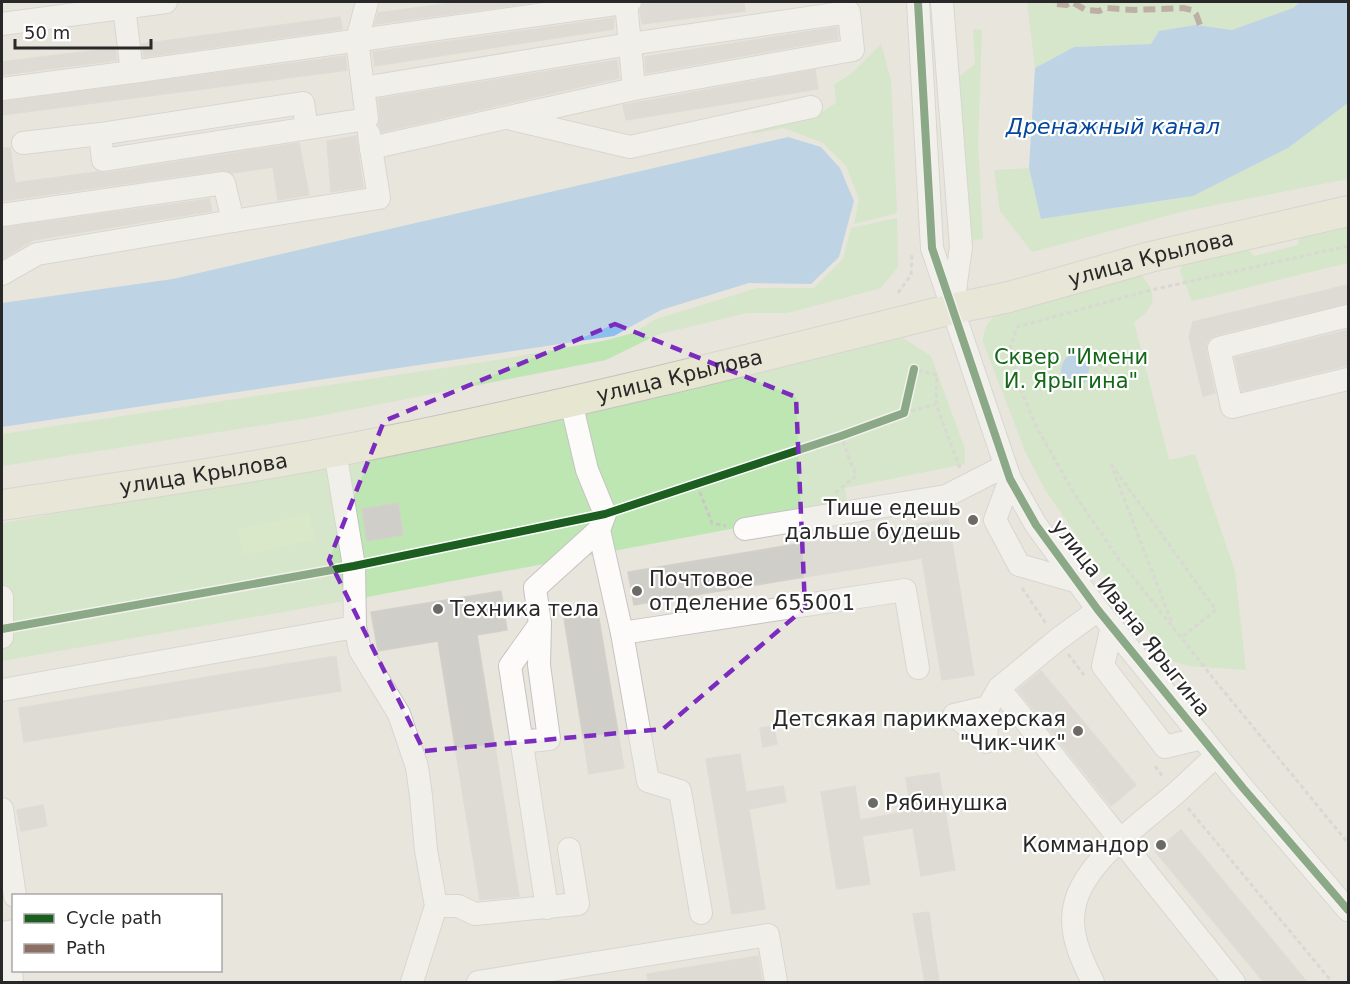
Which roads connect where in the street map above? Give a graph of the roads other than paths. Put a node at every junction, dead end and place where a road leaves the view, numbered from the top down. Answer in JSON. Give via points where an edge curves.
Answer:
{"nodes":[{"id":1,"x":166,"y":2,"type":"edge"},
{"id":2,"x":367,"y":2,"type":"edge"},
{"id":3,"x":627,"y":2,"type":"edge"},
{"id":4,"x":918,"y":2,"type":"edge"},
{"id":5,"x":942,"y":2,"type":"edge"},
{"id":6,"x":94,"y":7,"type":"edge"},
{"id":7,"x":124,"y":7,"type":"junction"},
{"id":8,"x":2,"y":24,"type":"edge"},
{"id":9,"x":357,"y":40,"type":"junction"},
{"id":10,"x":630,"y":44,"type":"junction"},
{"id":11,"x":132,"y":72,"type":"junction"},
{"id":12,"x":363,"y":88,"type":"junction"},
{"id":13,"x":2,"y":89,"type":"edge"},
{"id":14,"x":634,"y":89,"type":"junction"},
{"id":15,"x":811,"y":107,"type":"dead end"},
{"id":16,"x":505,"y":118,"type":"junction"},
{"id":17,"x":367,"y":119,"type":"junction"},
{"id":18,"x":23,"y":143,"type":"dead end"},
{"id":19,"x":371,"y":148,"type":"junction"},
{"id":20,"x":1348,"y":211,"type":"edge"},
{"id":21,"x":2,"y":215,"type":"edge"},
{"id":22,"x":233,"y":221,"type":"junction"},
{"id":23,"x":2,"y":274,"type":"edge"},
{"id":24,"x":952,"y":309,"type":"junction"},
{"id":25,"x":1348,"y":316,"type":"edge"},
{"id":26,"x":1348,"y":379,"type":"edge"},
{"id":27,"x":571,"y":402,"type":"junction"},
{"id":28,"x":335,"y":451,"type":"junction"},
{"id":29,"x":1008,"y":472,"type":"junction"},
{"id":30,"x":2,"y":505,"type":"edge"},
{"id":31,"x":602,"y":522,"type":"junction"},
{"id":32,"x":739,"y":529,"type":"road end"},
{"id":33,"x":1078,"y":582,"type":"junction"},
{"id":34,"x":2,"y":597,"type":"edge"},
{"id":35,"x":1105,"y":618,"type":"junction"},
{"id":36,"x":355,"y":627,"type":"junction"},
{"id":37,"x":2,"y":629,"type":"edge"},
{"id":38,"x":622,"y":633,"type":"junction"},
{"id":39,"x":2,"y":637,"type":"edge"},
{"id":40,"x":918,"y":668,"type":"dead end"},
{"id":41,"x":2,"y":690,"type":"edge"},
{"id":42,"x":1202,"y":738,"type":"junction"},
{"id":43,"x":1216,"y":756,"type":"junction"},
{"id":44,"x":2,"y":809,"type":"edge"},
{"id":45,"x":1120,"y":839,"type":"junction"},
{"id":46,"x":570,"y":849,"type":"dead end"},
{"id":47,"x":15,"y":894,"type":"edge"},
{"id":48,"x":436,"y":906,"type":"junction"},
{"id":49,"x":547,"y":908,"type":"junction"},
{"id":50,"x":1348,"y":910,"type":"edge"},
{"id":51,"x":701,"y":913,"type":"dead end"},
{"id":52,"x":12,"y":948,"type":"edge"},
{"id":53,"x":12,"y":982,"type":"edge"},
{"id":54,"x":412,"y":982,"type":"edge"},
{"id":55,"x":478,"y":982,"type":"edge"},
{"id":56,"x":776,"y":982,"type":"edge"},
{"id":57,"x":1093,"y":982,"type":"edge"},
{"id":58,"x":1234,"y":982,"type":"edge"}],
"edges":[{"from":1,"to":7,"type":"street"},
{"from":2,"to":9,"type":"street"},
{"from":3,"to":9,"type":"street"},
{"from":3,"to":10,"type":"street"},
{"from":4,"to":24,"type":"street","name":"улица Ивана Ярыгина","via":[[932,248]]},
{"from":5,"to":24,"type":"street","via":[[961,247]]},
{"from":6,"to":7,"type":"street"},
{"from":6,"to":8,"type":"street"},
{"from":7,"to":11,"type":"street"},
{"from":9,"to":11,"type":"street"},
{"from":9,"to":12,"type":"street"},
{"from":10,"to":12,"type":"street"},
{"from":10,"to":14,"type":"street"},
{"from":10,"to":14,"type":"street","via":[[849,12],[853,50]]},
{"from":11,"to":13,"type":"street"},
{"from":12,"to":17,"type":"street"},
{"from":14,"to":16,"type":"street"},
{"from":15,"to":16,"type":"street","via":[[630,147]]},
{"from":16,"to":19,"type":"street"},
{"from":17,"to":18,"type":"street","via":[[308,128],[303,104]]},
{"from":17,"to":19,"type":"street"},
{"from":19,"to":22,"type":"street","via":[[379,198]]},
{"from":20,"to":24,"type":"main road","name":"улица Крылова"},
{"from":21,"to":22,"type":"street","via":[[224,183]]},
{"from":22,"to":23,"type":"street","via":[[37,254]]},
{"from":24,"to":27,"type":"main road","name":"улица Крылова"},
{"from":24,"to":29,"type":"street","name":"улица Ивана Ярыгина"},
{"from":25,"to":26,"type":"street","via":[[1219,348],[1232,407]]},
{"from":27,"to":28,"type":"main road","name":"улица Крылова"},
{"from":27,"to":31,"type":"street"},
{"from":28,"to":30,"type":"main road","name":"улица Крылова"},
{"from":28,"to":36,"type":"street","via":[[354,566]]},
{"from":29,"to":32,"type":"street","via":[[946,496]]},
{"from":29,"to":33,"type":"street","name":"улица Ивана Ярыгина","via":[[1036,525]]},
{"from":29,"to":33,"type":"street","via":[[994,520],[1019,566]]},
{"from":31,"to":38,"type":"street"},
{"from":31,"to":49,"type":"street","via":[[535,588],[540,624],[510,666]]},
{"from":33,"to":35,"type":"street","name":"улица Ивана Ярыгина"},
{"from":34,"to":37,"type":"street"},
{"from":35,"to":42,"type":"street","name":"улица Ивана Ярыгина"},
{"from":35,"to":42,"type":"street","via":[[1103,666],[1166,747]]},
{"from":35,"to":45,"type":"street","via":[[1057,640],[993,697]]},
{"from":36,"to":41,"type":"street"},
{"from":36,"to":48,"type":"street","via":[[360,650],[399,714],[417,767]]},
{"from":37,"to":39,"type":"street"},
{"from":38,"to":40,"type":"street","via":[[905,590]]},
{"from":38,"to":51,"type":"street","via":[[648,781],[681,791]]},
{"from":42,"to":43,"type":"street","name":"улица Ивана Ярыгина"},
{"from":43,"to":45,"type":"street"},
{"from":43,"to":50,"type":"street","name":"улица Ивана Ярыгина"},
{"from":44,"to":47,"type":"street"},
{"from":45,"to":57,"type":"street","via":[[1085,880],[1074,904],[1074,935]]},
{"from":45,"to":58,"type":"street"},
{"from":46,"to":49,"type":"street","via":[[578,904]]},
{"from":48,"to":49,"type":"street","via":[[458,906],[475,914]]},
{"from":48,"to":54,"type":"street"},
{"from":52,"to":53,"type":"street"},
{"from":55,"to":56,"type":"street","via":[[768,935]]}]}
